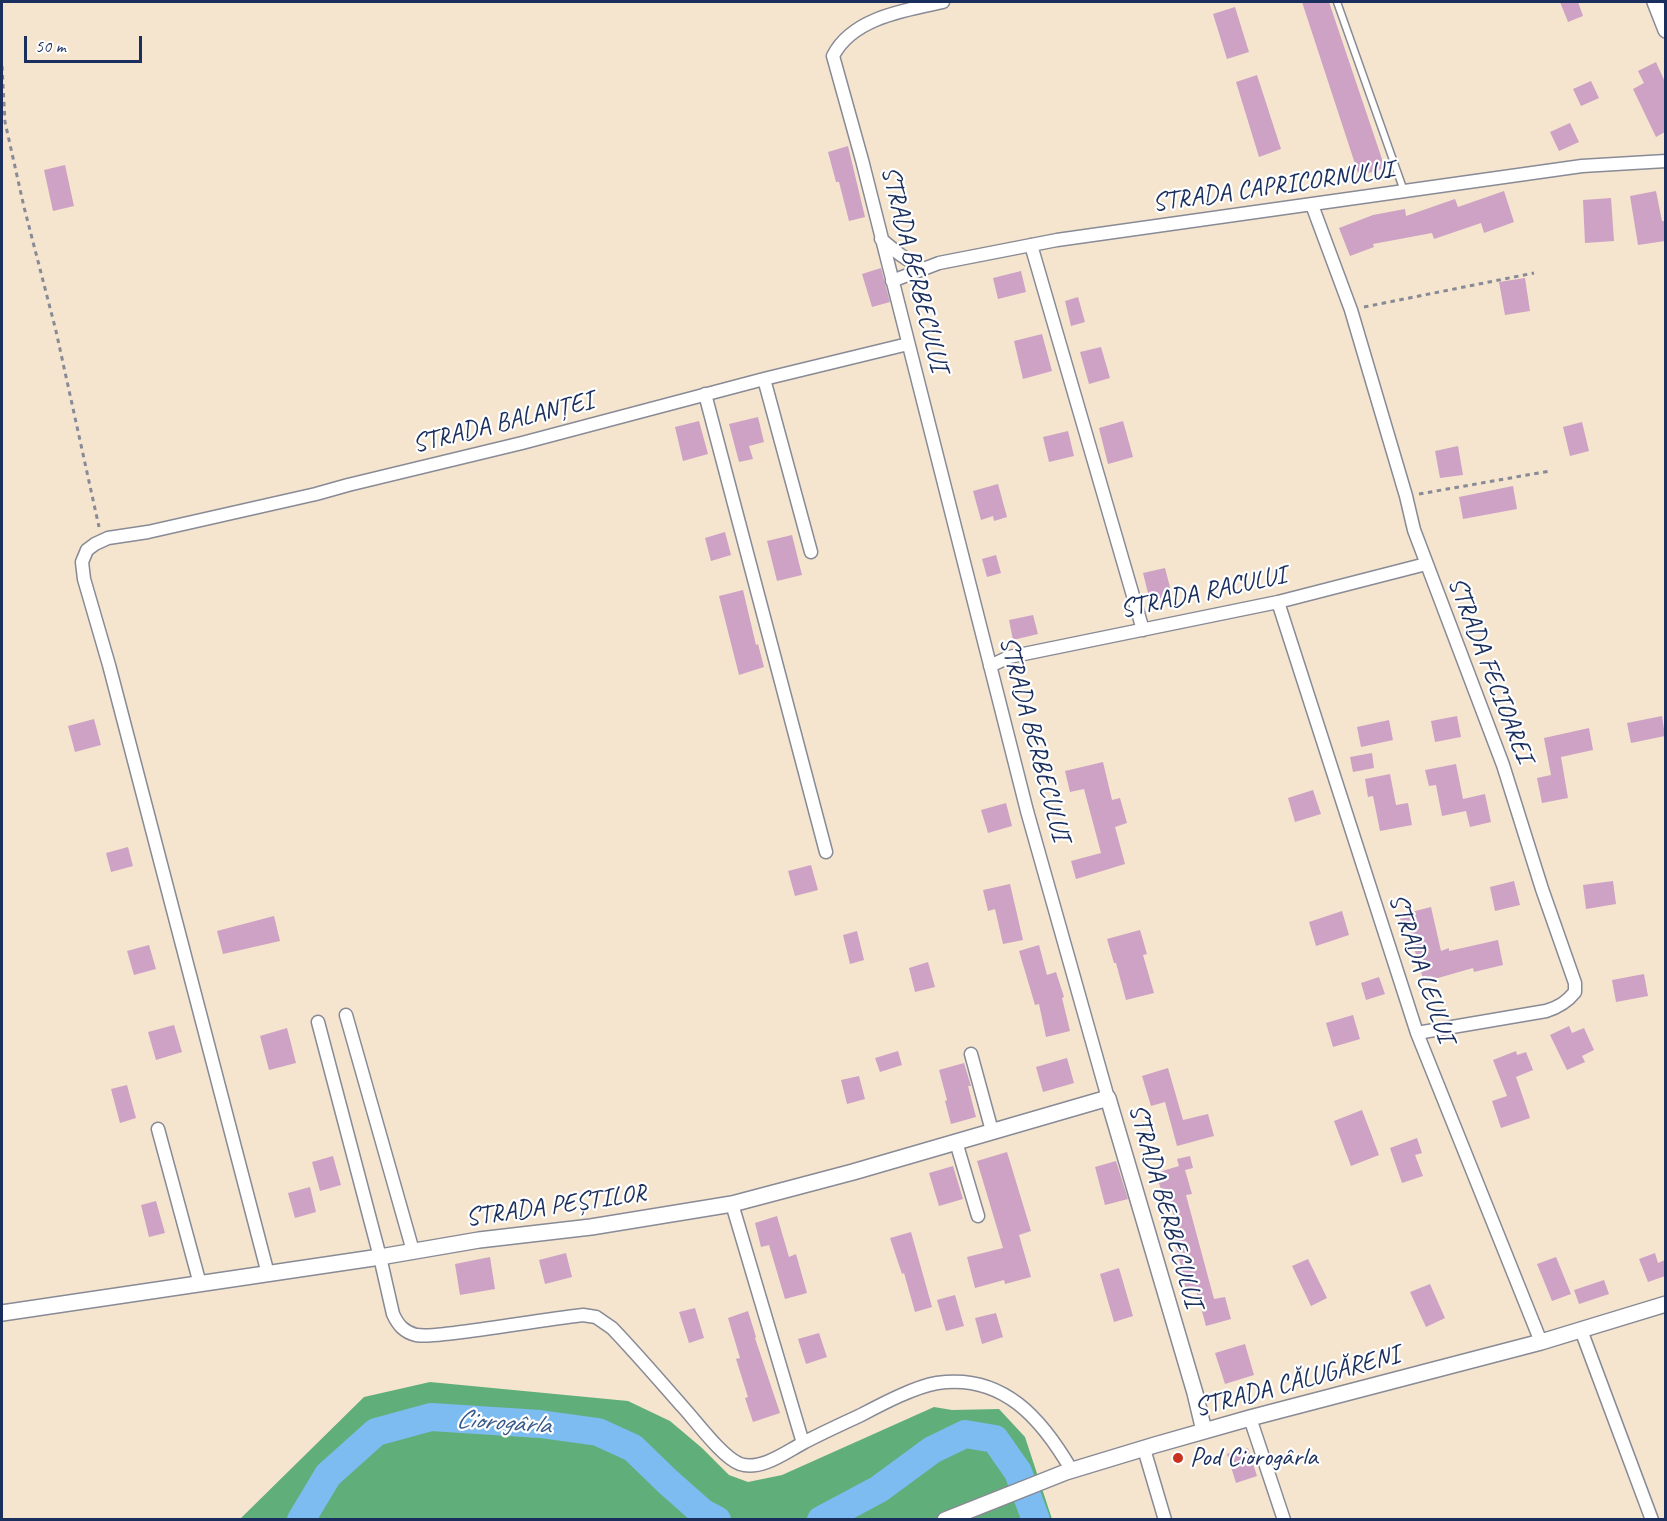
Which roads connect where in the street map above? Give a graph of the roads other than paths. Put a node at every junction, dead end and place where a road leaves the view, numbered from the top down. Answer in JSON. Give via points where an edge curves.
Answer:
{"nodes":[{"id":1,"x":943,"y":2,"type":"edge"},
{"id":2,"x":1337,"y":2,"type":"edge"},
{"id":3,"x":1655,"y":2,"type":"edge"},
{"id":4,"x":1665,"y":30,"type":"edge"},
{"id":5,"x":1665,"y":161,"type":"edge"},
{"id":6,"x":1404,"y":191,"type":"junction"},
{"id":7,"x":1312,"y":205,"type":"junction"},
{"id":8,"x":881,"y":238,"type":"junction"},
{"id":9,"x":1031,"y":245,"type":"junction"},
{"id":10,"x":924,"y":269,"type":"junction"},
{"id":11,"x":892,"y":281,"type":"junction"},
{"id":12,"x":908,"y":344,"type":"junction"},
{"id":13,"x":764,"y":379,"type":"junction"},
{"id":14,"x":705,"y":394,"type":"junction"},
{"id":15,"x":811,"y":552,"type":"dead end"},
{"id":16,"x":1426,"y":564,"type":"junction"},
{"id":17,"x":1278,"y":602,"type":"junction"},
{"id":18,"x":1143,"y":630,"type":"junction"},
{"id":19,"x":990,"y":666,"type":"junction"},
{"id":20,"x":826,"y":852,"type":"dead end"},
{"id":21,"x":345,"y":1015,"type":"dead end"},
{"id":22,"x":318,"y":1022,"type":"dead end"},
{"id":23,"x":1417,"y":1033,"type":"junction"},
{"id":24,"x":971,"y":1054,"type":"dead end"},
{"id":25,"x":1108,"y":1098,"type":"junction"},
{"id":26,"x":158,"y":1129,"type":"dead end"},
{"id":27,"x":992,"y":1131,"type":"junction"},
{"id":28,"x":956,"y":1142,"type":"junction"},
{"id":29,"x":732,"y":1203,"type":"junction"},
{"id":30,"x":978,"y":1216,"type":"dead end"},
{"id":31,"x":413,"y":1251,"type":"junction"},
{"id":32,"x":380,"y":1257,"type":"junction"},
{"id":33,"x":268,"y":1274,"type":"junction"},
{"id":34,"x":200,"y":1284,"type":"junction"},
{"id":35,"x":1665,"y":1304,"type":"edge"},
{"id":36,"x":2,"y":1313,"type":"edge"},
{"id":37,"x":1581,"y":1330,"type":"junction"},
{"id":38,"x":1541,"y":1342,"type":"junction"},
{"id":39,"x":1250,"y":1418,"type":"junction"},
{"id":40,"x":1204,"y":1431,"type":"junction"},
{"id":41,"x":803,"y":1443,"type":"junction"},
{"id":42,"x":1144,"y":1449,"type":"junction"},
{"id":43,"x":1069,"y":1472,"type":"junction"},
{"id":44,"x":952,"y":1517,"type":"edge"},
{"id":45,"x":1165,"y":1520,"type":"edge"},
{"id":46,"x":1284,"y":1520,"type":"edge"},
{"id":47,"x":1652,"y":1520,"type":"edge"}],
"edges":[{"from":1,"to":8,"type":"street","name":"STRADA BERBECULUI","via":[[875,20],[849,34],[833,56]]},
{"from":2,"to":6,"type":"lane"},
{"from":3,"to":4,"type":"street"},
{"from":5,"to":6,"type":"street","name":"STRADA CAPRICORNULUI","via":[[1582,166]]},
{"from":6,"to":7,"type":"street","name":"STRADA CAPRICORNULUI"},
{"from":7,"to":9,"type":"street","name":"STRADA CAPRICORNULUI"},
{"from":7,"to":16,"type":"street","name":"STRADA FECIOAREI","via":[[1350,310]]},
{"from":8,"to":10,"type":"street","via":[[898,254]]},
{"from":8,"to":11,"type":"street","name":"STRADA BERBECULUI"},
{"from":9,"to":10,"type":"street","name":"STRADA CAPRICORNULUI"},
{"from":9,"to":18,"type":"street"},
{"from":10,"to":11,"type":"street","name":"STRADA CAPRICORNULUI"},
{"from":11,"to":12,"type":"street","name":"STRADA BERBECULUI"},
{"from":12,"to":13,"type":"street","name":"STRADA BALANȚEI"},
{"from":12,"to":19,"type":"street","name":"STRADA BERBECULUI"},
{"from":13,"to":14,"type":"street","name":"STRADA BALANȚEI"},
{"from":13,"to":15,"type":"street"},
{"from":14,"to":20,"type":"street"},
{"from":14,"to":33,"type":"street","name":"STRADA BALANȚEI","via":[[293,500],[108,538],[87,550],[82,562],[84,579]]},
{"from":16,"to":17,"type":"street","name":"STRADA RACULUI"},
{"from":16,"to":23,"type":"street","name":"STRADA FECIOAREI","via":[[1503,765],[1575,992],[1563,1004],[1546,1011]]},
{"from":17,"to":18,"type":"street","name":"STRADA RACULUI"},
{"from":17,"to":23,"type":"street","name":"STRADA LEULUI"},
{"from":18,"to":19,"type":"street","name":"STRADA RACULUI","via":[[1009,657]]},
{"from":19,"to":25,"type":"street","name":"STRADA BERBECULUI"},
{"from":21,"to":31,"type":"street"},
{"from":22,"to":32,"type":"street"},
{"from":23,"to":38,"type":"street","name":"STRADA LEULUI"},
{"from":24,"to":27,"type":"street"},
{"from":25,"to":27,"type":"street","name":"STRADA PEȘTILOR"},
{"from":25,"to":40,"type":"street","name":"STRADA BERBECULUI"},
{"from":26,"to":34,"type":"street"},
{"from":27,"to":28,"type":"street","name":"STRADA PEȘTILOR"},
{"from":28,"to":29,"type":"street","name":"STRADA PEȘTILOR"},
{"from":28,"to":30,"type":"street"},
{"from":29,"to":31,"type":"street","name":"STRADA PEȘTILOR"},
{"from":29,"to":41,"type":"street"},
{"from":31,"to":32,"type":"street","name":"STRADA PEȘTILOR"},
{"from":32,"to":33,"type":"street","name":"STRADA PEȘTILOR"},
{"from":32,"to":41,"type":"street","via":[[393,1314],[404,1330],[426,1335],[583,1315],[596,1317],[612,1328],[710,1438],[741,1464],[772,1461]]},
{"from":33,"to":34,"type":"street","name":"STRADA PEȘTILOR"},
{"from":34,"to":36,"type":"street","name":"STRADA PEȘTILOR"},
{"from":35,"to":37,"type":"street","name":"STRADA CĂLUGĂRENI"},
{"from":37,"to":38,"type":"street","name":"STRADA CĂLUGĂRENI"},
{"from":37,"to":47,"type":"street"},
{"from":38,"to":39,"type":"street","name":"STRADA CĂLUGĂRENI"},
{"from":39,"to":40,"type":"street","name":"STRADA CĂLUGĂRENI"},
{"from":39,"to":46,"type":"street"},
{"from":40,"to":42,"type":"street","name":"STRADA CĂLUGĂRENI"},
{"from":41,"to":43,"type":"street","via":[[898,1396],[934,1383],[960,1381],[984,1386],[1018,1403],[1038,1420],[1060,1449]]},
{"from":42,"to":43,"type":"street","name":"STRADA CĂLUGĂRENI"},
{"from":42,"to":45,"type":"street"},
{"from":43,"to":44,"type":"street","name":"STRADA CĂLUGĂRENI"}]}
